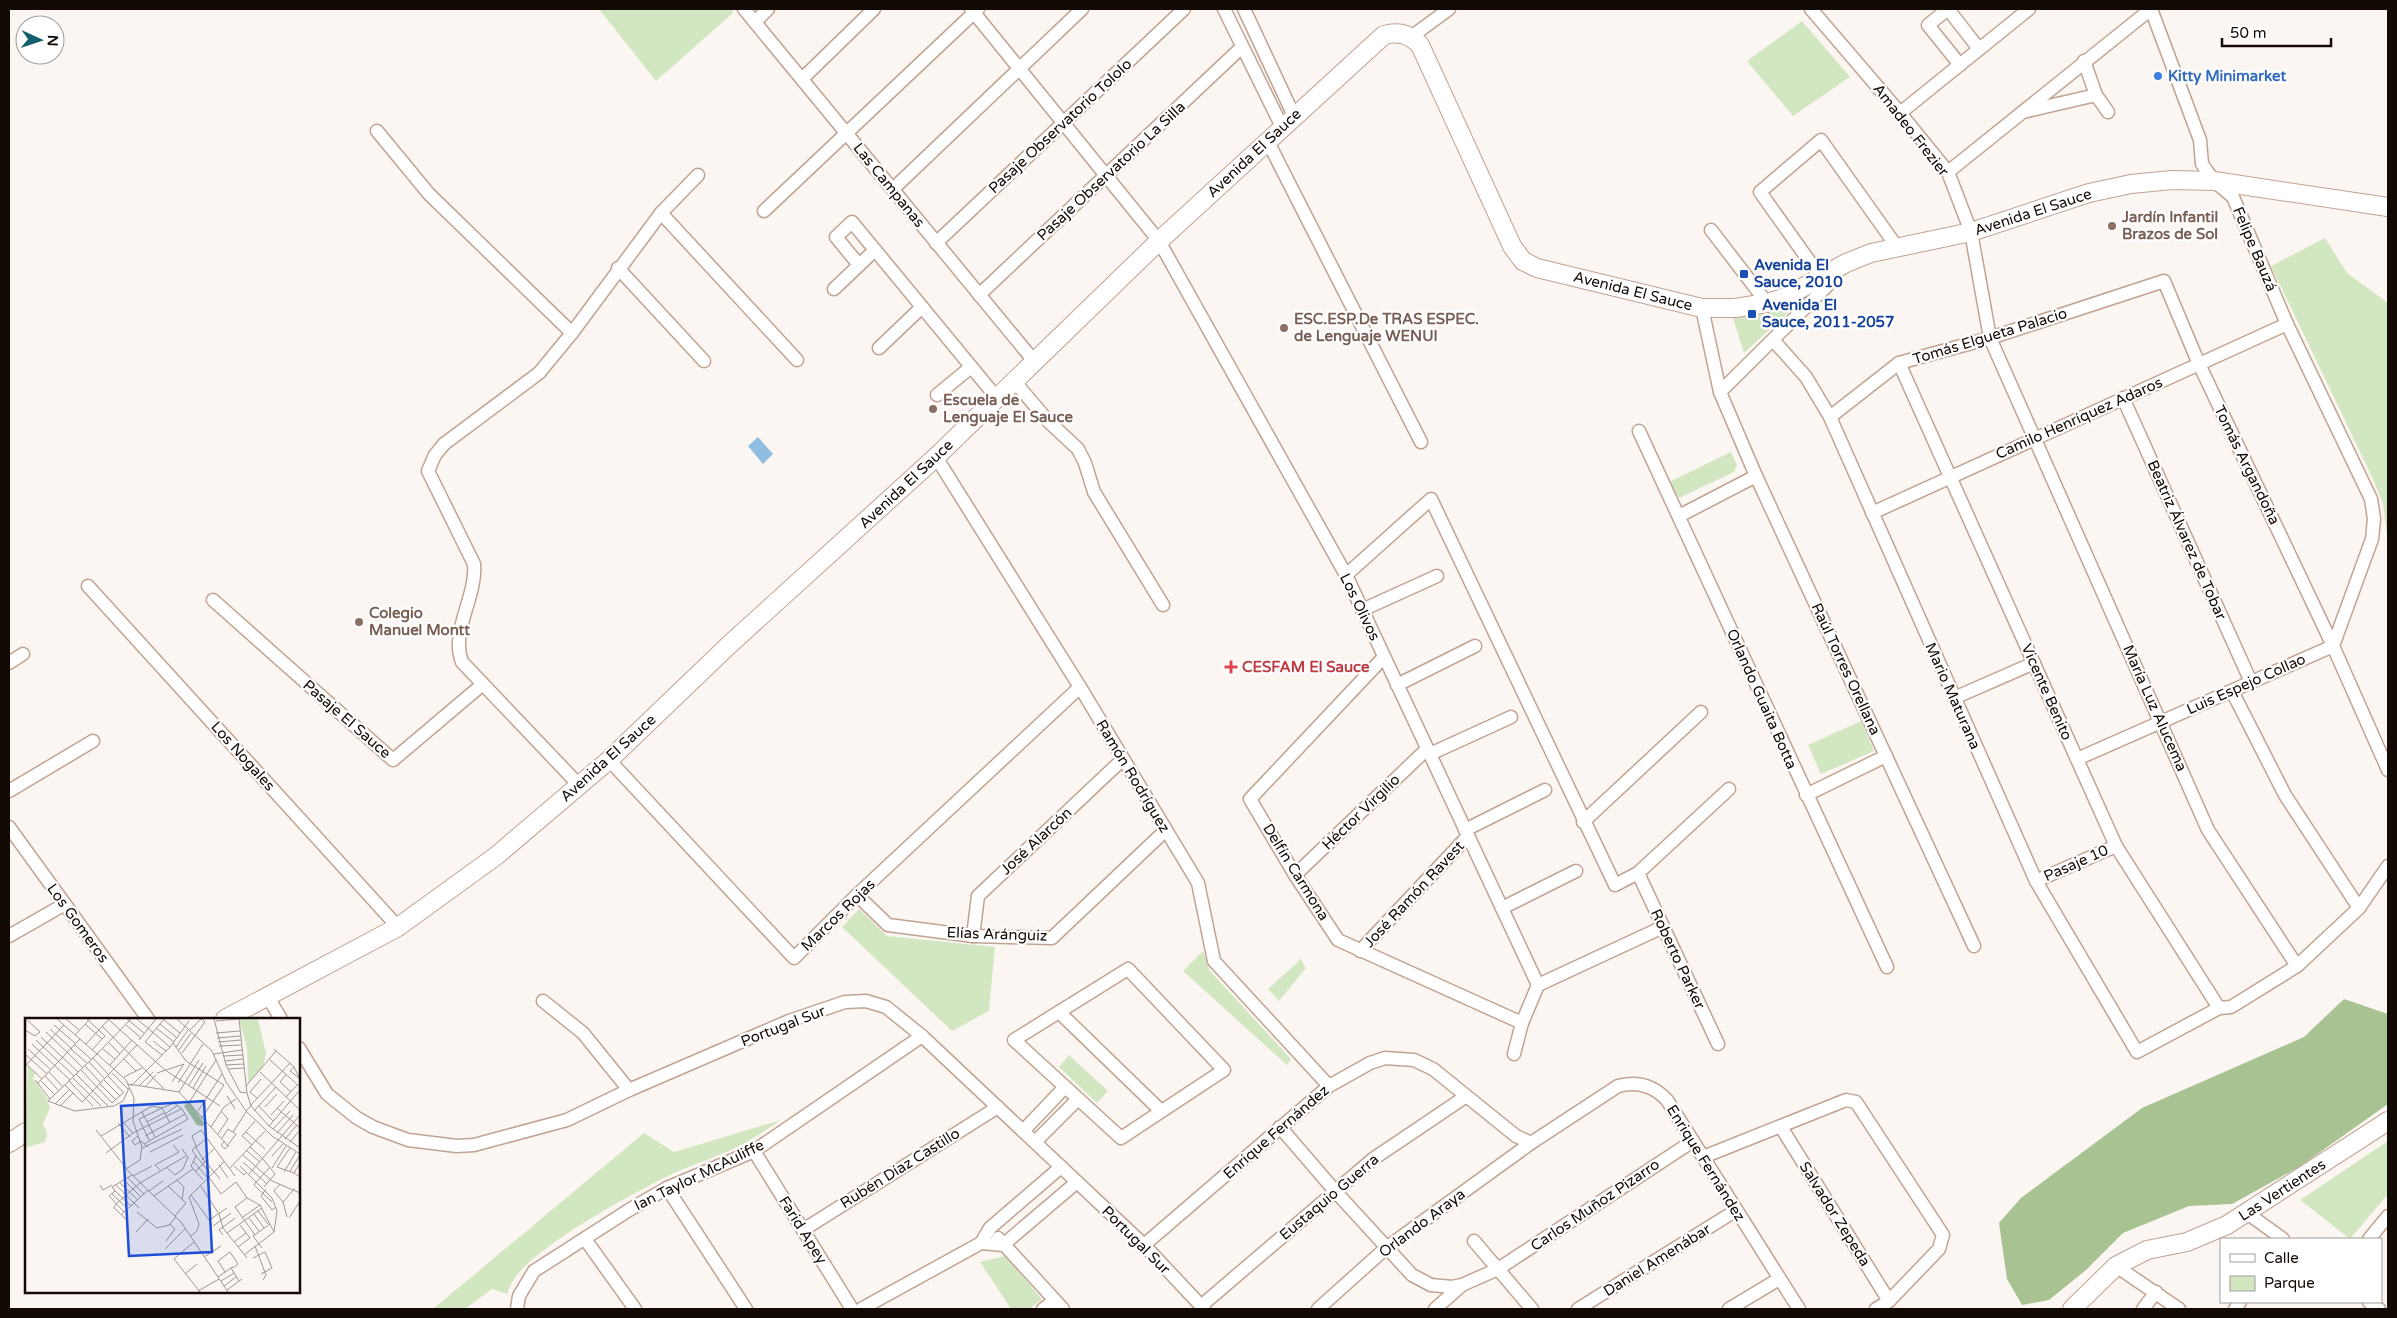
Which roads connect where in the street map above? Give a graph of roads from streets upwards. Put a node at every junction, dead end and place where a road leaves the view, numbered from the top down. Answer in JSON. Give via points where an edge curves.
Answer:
{"nodes":[{"id":1,"x":744,"y":9,"type":"edge"},
{"id":2,"x":768,"y":9,"type":"edge"},
{"id":3,"x":874,"y":9,"type":"edge"},
{"id":4,"x":1082,"y":9,"type":"edge"},
{"id":5,"x":1184,"y":9,"type":"edge"},
{"id":6,"x":1224,"y":9,"type":"edge"},
{"id":7,"x":1244,"y":9,"type":"edge"},
{"id":8,"x":1449,"y":9,"type":"edge"},
{"id":9,"x":1811,"y":9,"type":"edge"},
{"id":10,"x":2029,"y":9,"type":"edge"},
{"id":11,"x":2151,"y":9,"type":"edge"},
{"id":12,"x":974,"y":10,"type":"edge"},
{"id":13,"x":755,"y":22,"type":"junction"},
{"id":14,"x":1412,"y":37,"type":"junction"},
{"id":15,"x":1242,"y":48,"type":"junction"},
{"id":16,"x":1980,"y":49,"type":"junction"},
{"id":17,"x":2084,"y":61,"type":"junction"},
{"id":18,"x":1960,"y":65,"type":"junction"},
{"id":19,"x":1019,"y":68,"type":"junction"},
{"id":20,"x":802,"y":79,"type":"junction"},
{"id":21,"x":2096,"y":95,"type":"junction"},
{"id":22,"x":2108,"y":112,"type":"dead end"},
{"id":23,"x":1900,"y":113,"type":"junction"},
{"id":24,"x":2019,"y":113,"type":"junction"},
{"id":25,"x":1288,"y":121,"type":"junction"},
{"id":26,"x":1063,"y":123,"type":"junction"},
{"id":27,"x":377,"y":131,"type":"dead end"},
{"id":28,"x":847,"y":134,"type":"junction"},
{"id":29,"x":1268,"y":140,"type":"junction"},
{"id":30,"x":1948,"y":172,"type":"junction"},
{"id":31,"x":698,"y":175,"type":"dead end"},
{"id":32,"x":1106,"y":176,"type":"junction"},
{"id":33,"x":2214,"y":181,"type":"junction"},
{"id":34,"x":892,"y":190,"type":"junction"},
{"id":35,"x":2388,"y":207,"type":"edge"},
{"id":36,"x":764,"y":211,"type":"dead end"},
{"id":37,"x":661,"y":213,"type":"junction"},
{"id":38,"x":1712,"y":230,"type":"dead end"},
{"id":39,"x":1971,"y":232,"type":"junction"},
{"id":40,"x":1158,"y":240,"type":"junction"},
{"id":41,"x":936,"y":243,"type":"junction"},
{"id":42,"x":1897,"y":247,"type":"junction"},
{"id":43,"x":875,"y":250,"type":"junction"},
{"id":44,"x":858,"y":265,"type":"junction"},
{"id":45,"x":618,"y":268,"type":"junction"},
{"id":46,"x":1822,"y":278,"type":"junction"},
{"id":47,"x":2164,"y":281,"type":"joint"},
{"id":48,"x":834,"y":289,"type":"dead end"},
{"id":49,"x":979,"y":295,"type":"junction"},
{"id":50,"x":1767,"y":303,"type":"junction"},
{"id":51,"x":922,"y":306,"type":"junction"},
{"id":52,"x":1702,"y":308,"type":"junction"},
{"id":53,"x":2287,"y":324,"type":"junction"},
{"id":54,"x":572,"y":333,"type":"junction"},
{"id":55,"x":1990,"y":338,"type":"junction"},
{"id":56,"x":1773,"y":340,"type":"junction"},
{"id":57,"x":879,"y":348,"type":"dead end"},
{"id":58,"x":797,"y":360,"type":"dead end"},
{"id":59,"x":704,"y":361,"type":"dead end"},
{"id":60,"x":1034,"y":361,"type":"junction"},
{"id":61,"x":1899,"y":364,"type":"junction"},
{"id":62,"x":2199,"y":364,"type":"junction"},
{"id":63,"x":971,"y":367,"type":"junction"},
{"id":64,"x":1014,"y":381,"type":"junction"},
{"id":65,"x":1720,"y":392,"type":"junction"},
{"id":66,"x":937,"y":395,"type":"dead end"},
{"id":67,"x":997,"y":398,"type":"junction"},
{"id":68,"x":2123,"y":398,"type":"junction"},
{"id":69,"x":1830,"y":417,"type":"junction"},
{"id":70,"x":1639,"y":431,"type":"dead end"},
{"id":71,"x":2036,"y":438,"type":"junction"},
{"id":72,"x":1421,"y":442,"type":"dead end"},
{"id":73,"x":936,"y":458,"type":"junction"},
{"id":74,"x":1756,"y":476,"type":"junction"},
{"id":75,"x":1950,"y":477,"type":"junction"},
{"id":76,"x":1872,"y":513,"type":"junction"},
{"id":77,"x":1679,"y":516,"type":"junction"},
{"id":78,"x":1346,"y":575,"type":"junction"},
{"id":79,"x":1436,"y":576,"type":"dead end"},
{"id":80,"x":88,"y":586,"type":"dead end"},
{"id":81,"x":213,"y":600,"type":"dead end"},
{"id":82,"x":1163,"y":605,"type":"dead end"},
{"id":83,"x":1362,"y":610,"type":"junction"},
{"id":84,"x":1475,"y":646,"type":"dead end"},
{"id":85,"x":2333,"y":646,"type":"junction"},
{"id":86,"x":23,"y":654,"type":"dead end"},
{"id":87,"x":1384,"y":658,"type":"junction"},
{"id":88,"x":9,"y":663,"type":"edge"},
{"id":89,"x":2034,"y":663,"type":"junction"},
{"id":90,"x":2251,"y":682,"type":"junction"},
{"id":91,"x":483,"y":684,"type":"junction"},
{"id":92,"x":1397,"y":685,"type":"junction"},
{"id":93,"x":1080,"y":687,"type":"junction"},
{"id":94,"x":2232,"y":690,"type":"junction"},
{"id":95,"x":1954,"y":698,"type":"junction"},
{"id":96,"x":1701,"y":712,"type":"dead end"},
{"id":97,"x":1511,"y":717,"type":"dead end"},
{"id":98,"x":2161,"y":722,"type":"junction"},
{"id":99,"x":93,"y":741,"type":"dead end"},
{"id":100,"x":1428,"y":752,"type":"junction"},
{"id":101,"x":1886,"y":756,"type":"junction"},
{"id":102,"x":1123,"y":759,"type":"junction"},
{"id":103,"x":2077,"y":759,"type":"junction"},
{"id":104,"x":609,"y":760,"type":"junction"},
{"id":105,"x":2388,"y":770,"type":"edge"},
{"id":106,"x":579,"y":785,"type":"junction"},
{"id":107,"x":1729,"y":789,"type":"dead end"},
{"id":108,"x":1545,"y":790,"type":"dead end"},
{"id":109,"x":9,"y":791,"type":"edge"},
{"id":110,"x":1806,"y":795,"type":"junction"},
{"id":111,"x":1583,"y":822,"type":"junction"},
{"id":112,"x":9,"y":827,"type":"edge"},
{"id":113,"x":1166,"y":830,"type":"junction"},
{"id":114,"x":1467,"y":833,"type":"junction"},
{"id":115,"x":2116,"y":846,"type":"junction"},
{"id":116,"x":2388,"y":866,"type":"edge"},
{"id":117,"x":1576,"y":871,"type":"dead end"},
{"id":118,"x":1638,"y":873,"type":"junction"},
{"id":119,"x":1295,"y":875,"type":"junction"},
{"id":120,"x":2036,"y":881,"type":"junction"},
{"id":121,"x":858,"y":895,"type":"junction"},
{"id":122,"x":65,"y":904,"type":"junction"},
{"id":123,"x":1502,"y":908,"type":"junction"},
{"id":124,"x":2359,"y":908,"type":"junction"},
{"id":125,"x":398,"y":927,"type":"junction"},
{"id":126,"x":1663,"y":927,"type":"junction"},
{"id":127,"x":9,"y":936,"type":"edge"},
{"id":128,"x":973,"y":936,"type":"junction"},
{"id":129,"x":1974,"y":946,"type":"dead end"},
{"id":130,"x":1360,"y":951,"type":"junction"},
{"id":131,"x":2297,"y":966,"type":"junction"},
{"id":132,"x":1886,"y":967,"type":"dead end"},
{"id":133,"x":1538,"y":985,"type":"junction"},
{"id":134,"x":268,"y":997,"type":"junction"},
{"id":135,"x":543,"y":1001,"type":"dead end"},
{"id":136,"x":2220,"y":1008,"type":"junction"},
{"id":137,"x":1060,"y":1012,"type":"junction"},
{"id":138,"x":147,"y":1018,"type":"edge"},
{"id":139,"x":227,"y":1018,"type":"edge"},
{"id":140,"x":280,"y":1018,"type":"edge"},
{"id":141,"x":1522,"y":1023,"type":"junction"},
{"id":142,"x":922,"y":1036,"type":"junction"},
{"id":143,"x":1718,"y":1044,"type":"dead end"},
{"id":144,"x":300,"y":1050,"type":"edge"},
{"id":145,"x":1514,"y":1054,"type":"dead end"},
{"id":146,"x":1329,"y":1086,"type":"junction"},
{"id":147,"x":1066,"y":1087,"type":"junction"},
{"id":148,"x":629,"y":1090,"type":"junction"},
{"id":149,"x":1465,"y":1097,"type":"junction"},
{"id":150,"x":1078,"y":1099,"type":"junction"},
{"id":151,"x":998,"y":1107,"type":"junction"},
{"id":152,"x":1160,"y":1110,"type":"junction"},
{"id":153,"x":2388,"y":1121,"type":"edge"},
{"id":154,"x":1280,"y":1127,"type":"junction"},
{"id":155,"x":1780,"y":1127,"type":"junction"},
{"id":156,"x":1023,"y":1131,"type":"junction"},
{"id":157,"x":25,"y":1133,"type":"edge"},
{"id":158,"x":1693,"y":1140,"type":"junction"},
{"id":159,"x":1035,"y":1142,"type":"junction"},
{"id":160,"x":9,"y":1143,"type":"edge"},
{"id":161,"x":1531,"y":1143,"type":"junction"},
{"id":162,"x":754,"y":1151,"type":"junction"},
{"id":163,"x":1703,"y":1157,"type":"junction"},
{"id":164,"x":1061,"y":1167,"type":"junction"},
{"id":165,"x":1077,"y":1182,"type":"junction"},
{"id":166,"x":667,"y":1188,"type":"junction"},
{"id":167,"x":1335,"y":1191,"type":"junction"},
{"id":168,"x":1735,"y":1211,"type":"junction"},
{"id":169,"x":2247,"y":1213,"type":"junction"},
{"id":170,"x":2388,"y":1216,"type":"edge"},
{"id":171,"x":990,"y":1228,"type":"junction"},
{"id":172,"x":803,"y":1230,"type":"junction"},
{"id":173,"x":585,"y":1238,"type":"junction"},
{"id":174,"x":2282,"y":1238,"type":"edge"},
{"id":175,"x":2370,"y":1238,"type":"edge"},
{"id":176,"x":1474,"y":1241,"type":"dead end"},
{"id":177,"x":981,"y":1243,"type":"junction"},
{"id":178,"x":1003,"y":1245,"type":"junction"},
{"id":179,"x":1144,"y":1245,"type":"junction"},
{"id":180,"x":1386,"y":1248,"type":"junction"},
{"id":181,"x":2116,"y":1266,"type":"junction"},
{"id":182,"x":1498,"y":1269,"type":"junction"},
{"id":183,"x":1779,"y":1278,"type":"junction"},
{"id":184,"x":1462,"y":1285,"type":"junction"},
{"id":185,"x":2156,"y":1292,"type":"junction"},
{"id":186,"x":1889,"y":1301,"type":"junction"},
{"id":187,"x":1059,"y":1305,"type":"edge"},
{"id":188,"x":1202,"y":1308,"type":"edge"},
{"id":189,"x":517,"y":1309,"type":"edge"},
{"id":190,"x":634,"y":1309,"type":"edge"},
{"id":191,"x":746,"y":1309,"type":"edge"},
{"id":192,"x":852,"y":1309,"type":"edge"},
{"id":193,"x":861,"y":1309,"type":"edge"},
{"id":194,"x":1043,"y":1309,"type":"edge"},
{"id":195,"x":1318,"y":1309,"type":"edge"},
{"id":196,"x":1435,"y":1309,"type":"edge"},
{"id":197,"x":1532,"y":1309,"type":"edge"},
{"id":198,"x":1578,"y":1309,"type":"edge"},
{"id":199,"x":1729,"y":1309,"type":"edge"},
{"id":200,"x":1799,"y":1309,"type":"edge"},
{"id":201,"x":1876,"y":1309,"type":"edge"},
{"id":202,"x":2072,"y":1309,"type":"edge"},
{"id":203,"x":2143,"y":1309,"type":"edge"},
{"id":204,"x":2179,"y":1309,"type":"edge"}],
"edges":[{"from":1,"to":13,"type":"street","name":"Las Campanas"},
{"from":2,"to":13,"type":"street"},
{"from":3,"to":20,"type":"street"},
{"from":4,"to":19,"type":"street"},
{"from":5,"to":26,"type":"street","name":"Pasaje Observatorio Tololo"},
{"from":6,"to":15,"type":"street"},
{"from":7,"to":25,"type":"street"},
{"from":8,"to":14,"type":"street"},
{"from":9,"to":23,"type":"street","name":"Amadeo Frezier"},
{"from":10,"to":16,"type":"street"},
{"from":11,"to":17,"type":"street"},
{"from":11,"to":33,"type":"street","name":"Felipe Bauzá","via":[[2200,140],[2202,164]]},
{"from":12,"to":19,"type":"street","name":"Los Olivos"},
{"from":12,"to":28,"type":"street"},
{"from":13,"to":20,"type":"street","name":"Las Campanas"},
{"from":14,"to":25,"type":"street","name":"Avenida El Sauce","via":[[1396,33],[1378,38]]},
{"from":14,"to":52,"type":"street","name":"Avenida El Sauce","via":[[1420,45],[1512,246],[1523,261],[1537,268]]},
{"from":15,"to":25,"type":"street"},
{"from":15,"to":32,"type":"street","name":"Pasaje Observatorio La Silla"},
{"from":16,"to":18,"type":"street"},
{"from":16,"to":18,"type":"street","via":[[1948,9],[1928,25]]},
{"from":17,"to":21,"type":"street"},
{"from":17,"to":24,"type":"street"},
{"from":18,"to":23,"type":"street"},
{"from":19,"to":26,"type":"street","name":"Los Olivos"},
{"from":19,"to":34,"type":"street"},
{"from":20,"to":28,"type":"street","name":"Las Campanas"},
{"from":21,"to":22,"type":"street"},
{"from":21,"to":24,"type":"street"},
{"from":23,"to":30,"type":"street","name":"Amadeo Frezier"},
{"from":24,"to":30,"type":"street"},
{"from":25,"to":29,"type":"street","name":"Avenida El Sauce"},
{"from":26,"to":32,"type":"street","name":"Los Olivos"},
{"from":26,"to":41,"type":"street","name":"Pasaje Observatorio Tololo"},
{"from":27,"to":54,"type":"street","via":[[429,194]]},
{"from":28,"to":34,"type":"street","name":"Las Campanas"},
{"from":28,"to":36,"type":"street"},
{"from":29,"to":40,"type":"street","name":"Avenida El Sauce"},
{"from":29,"to":72,"type":"street"},
{"from":30,"to":39,"type":"street","name":"Amadeo Frezier"},
{"from":31,"to":37,"type":"street"},
{"from":32,"to":40,"type":"street","name":"Los Olivos"},
{"from":32,"to":49,"type":"street","name":"Pasaje Observatorio La Silla"},
{"from":33,"to":35,"type":"street","name":"Avenida El Sauce"},
{"from":33,"to":39,"type":"street","name":"Avenida El Sauce","via":[[2166,180],[2110,188]]},
{"from":33,"to":53,"type":"street","name":"Felipe Bauzá","via":[[2233,198]]},
{"from":34,"to":41,"type":"street","name":"Las Campanas"},
{"from":37,"to":45,"type":"street"},
{"from":37,"to":58,"type":"street"},
{"from":38,"to":50,"type":"street"},
{"from":39,"to":42,"type":"street","name":"Avenida El Sauce"},
{"from":39,"to":55,"type":"street","name":"Amadeo Frezier"},
{"from":40,"to":60,"type":"street","name":"Avenida El Sauce"},
{"from":40,"to":78,"type":"street","name":"Los Olivos"},
{"from":41,"to":49,"type":"street","name":"Las Campanas"},
{"from":42,"to":46,"type":"street","name":"Avenida El Sauce","via":[[1858,257]]},
{"from":42,"to":46,"type":"street","via":[[1821,140],[1760,192]]},
{"from":43,"to":44,"type":"street"},
{"from":43,"to":44,"type":"street","via":[[852,222],[836,237]]},
{"from":43,"to":51,"type":"street"},
{"from":44,"to":48,"type":"street"},
{"from":45,"to":54,"type":"street"},
{"from":45,"to":59,"type":"street"},
{"from":46,"to":50,"type":"street","name":"Avenida El Sauce"},
{"from":46,"to":56,"type":"street","via":[[1827,286]]},
{"from":47,"to":55,"type":"street","name":"Tomás Elgueta Palacio"},
{"from":47,"to":62,"type":"street","name":"Tomás Argandoña"},
{"from":49,"to":60,"type":"street","name":"Las Campanas"},
{"from":50,"to":52,"type":"street","name":"Avenida El Sauce","via":[[1735,308]]},
{"from":51,"to":57,"type":"street"},
{"from":51,"to":63,"type":"street"},
{"from":52,"to":65,"type":"street","name":"Raúl Torres Orellana"},
{"from":53,"to":62,"type":"street","name":"Camilo Henríquez Adaros"},
{"from":53,"to":85,"type":"street","name":"Felipe Bauzá","via":[[2367,490],[2374,519],[2372,539]]},
{"from":54,"to":91,"type":"street","via":[[539,373],[444,444],[428,471],[474,564],[474,580],[458,650],[466,667]]},
{"from":55,"to":61,"type":"street","name":"Tomás Elgueta Palacio"},
{"from":55,"to":71,"type":"street","name":"Amadeo Frezier"},
{"from":56,"to":65,"type":"street"},
{"from":56,"to":69,"type":"street","name":"Mario Maturana","via":[[1806,377]]},
{"from":60,"to":64,"type":"street","name":"Avenida El Sauce"},
{"from":61,"to":69,"type":"street","name":"Tomás Elgueta Palacio"},
{"from":61,"to":75,"type":"street","name":"Vicente Benito"},
{"from":62,"to":68,"type":"street","name":"Camilo Henríquez Adaros"},
{"from":62,"to":85,"type":"street","name":"Tomás Argandoña"},
{"from":63,"to":66,"type":"street"},
{"from":63,"to":67,"type":"street"},
{"from":64,"to":67,"type":"street","name":"Avenida El Sauce"},
{"from":64,"to":82,"type":"street","via":[[1078,450],[1094,492]]},
{"from":65,"to":74,"type":"street","name":"Raúl Torres Orellana"},
{"from":67,"to":73,"type":"street","name":"Avenida El Sauce"},
{"from":68,"to":71,"type":"street","name":"Camilo Henríquez Adaros"},
{"from":68,"to":90,"type":"street","name":"Beatriz Álvarez de Tobar"},
{"from":69,"to":76,"type":"street","name":"Mario Maturana"},
{"from":70,"to":77,"type":"street","name":"Orlando Guaita Botta"},
{"from":71,"to":75,"type":"street","name":"Camilo Henríquez Adaros"},
{"from":71,"to":98,"type":"street","name":"María Luz Alucema"},
{"from":73,"to":93,"type":"street","name":"Ramón Rodríguez"},
{"from":73,"to":104,"type":"street","name":"Avenida El Sauce"},
{"from":74,"to":77,"type":"street"},
{"from":74,"to":101,"type":"street","name":"Raúl Torres Orellana"},
{"from":75,"to":76,"type":"street","name":"Camilo Henríquez Adaros"},
{"from":75,"to":89,"type":"street","name":"Vicente Benito"},
{"from":76,"to":95,"type":"street","name":"Mario Maturana"},
{"from":77,"to":110,"type":"street","name":"Orlando Guaita Botta"},
{"from":78,"to":83,"type":"street","name":"Los Olivos"},
{"from":78,"to":111,"type":"street","via":[[1431,499]]},
{"from":79,"to":83,"type":"street"},
{"from":80,"to":125,"type":"street","name":"Los Nogales"},
{"from":81,"to":91,"type":"street","name":"Pasaje El Sauce","via":[[393,760]]},
{"from":83,"to":87,"type":"street","name":"Los Olivos"},
{"from":84,"to":92,"type":"street"},
{"from":85,"to":90,"type":"street","name":"Luis Espejo Collao"},
{"from":85,"to":105,"type":"street","name":"Tomás Argandoña"},
{"from":86,"to":88,"type":"street"},
{"from":87,"to":92,"type":"street","name":"Los Olivos"},
{"from":87,"to":119,"type":"street","name":"Delfín Carmona","via":[[1250,799]]},
{"from":89,"to":95,"type":"street"},
{"from":89,"to":103,"type":"street","name":"Vicente Benito"},
{"from":90,"to":94,"type":"street","name":"Luis Espejo Collao"},
{"from":91,"to":106,"type":"street"},
{"from":92,"to":100,"type":"street","name":"Los Olivos"},
{"from":93,"to":102,"type":"street","name":"Ramón Rodríguez"},
{"from":93,"to":121,"type":"street","name":"Marcos Rojas"},
{"from":94,"to":98,"type":"street","name":"Luis Espejo Collao"},
{"from":94,"to":124,"type":"street","via":[[2285,795]]},
{"from":95,"to":120,"type":"street","name":"Mario Maturana"},
{"from":96,"to":111,"type":"street"},
{"from":97,"to":100,"type":"street","name":"Héctor Virgilio"},
{"from":98,"to":103,"type":"street","name":"Luis Espejo Collao"},
{"from":98,"to":131,"type":"street","name":"María Luz Alucema","via":[[2208,830]]},
{"from":99,"to":109,"type":"street"},
{"from":100,"to":114,"type":"street","name":"Los Olivos"},
{"from":100,"to":119,"type":"street","name":"Héctor Virgilio"},
{"from":101,"to":110,"type":"street"},
{"from":101,"to":129,"type":"street","name":"Raúl Torres Orellana"},
{"from":102,"to":113,"type":"street","name":"Ramón Rodríguez"},
{"from":102,"to":128,"type":"street","name":"José Alarcón","via":[[978,896]]},
{"from":103,"to":115,"type":"street","name":"Vicente Benito"},
{"from":104,"to":106,"type":"street","name":"Avenida El Sauce"},
{"from":104,"to":121,"type":"street","name":"Marcos Rojas","via":[[794,958]]},
{"from":106,"to":125,"type":"street","name":"Avenida El Sauce","via":[[496,856]]},
{"from":107,"to":118,"type":"street"},
{"from":108,"to":114,"type":"street","name":"José Ramón Ravest"},
{"from":110,"to":132,"type":"street","name":"Orlando Guaita Botta"},
{"from":111,"to":118,"type":"street","via":[[1615,885]]},
{"from":112,"to":122,"type":"street","name":"Los Gomeros"},
{"from":113,"to":128,"type":"street","name":"Elías Aránguiz","via":[[1052,938]]},
{"from":113,"to":146,"type":"street","name":"Ramón Rodríguez","via":[[1198,883],[1214,962]]},
{"from":114,"to":123,"type":"street","name":"Los Olivos"},
{"from":114,"to":130,"type":"street","name":"José Ramón Ravest"},
{"from":115,"to":120,"type":"street","name":"Pasaje 10"},
{"from":115,"to":136,"type":"street","name":"Vicente Benito"},
{"from":116,"to":124,"type":"street"},
{"from":117,"to":123,"type":"street"},
{"from":118,"to":126,"type":"street","name":"Roberto Parker"},
{"from":119,"to":130,"type":"street","name":"Delfín Carmona","via":[[1338,940]]},
{"from":120,"to":136,"type":"street","name":"Mario Maturana","via":[[2137,1052]]},
{"from":121,"to":128,"type":"street","name":"Elías Aránguiz","via":[[888,925]]},
{"from":122,"to":127,"type":"street"},
{"from":122,"to":138,"type":"street","name":"Los Gomeros"},
{"from":123,"to":133,"type":"street","name":"Los Olivos"},
{"from":124,"to":131,"type":"street"},
{"from":125,"to":134,"type":"street","name":"Avenida El Sauce"},
{"from":126,"to":133,"type":"street"},
{"from":126,"to":143,"type":"street","name":"Roberto Parker"},
{"from":130,"to":141,"type":"street","name":"Delfín Carmona"},
{"from":131,"to":136,"type":"street","via":[[2231,1007]]},
{"from":133,"to":141,"type":"street"},
{"from":134,"to":139,"type":"street","name":"Avenida El Sauce"},
{"from":134,"to":140,"type":"street"},
{"from":135,"to":148,"type":"street","via":[[582,1033]]},
{"from":137,"to":147,"type":"street","via":[[1014,1040]]},
{"from":137,"to":152,"type":"street"},
{"from":137,"to":152,"type":"street","via":[[1128,969],[1224,1070]]},
{"from":141,"to":145,"type":"street"},
{"from":142,"to":148,"type":"street","name":"Portugal Sur","via":[[886,1007],[866,1002],[845,1002],[789,1021]]},
{"from":142,"to":151,"type":"street","name":"Portugal Sur"},
{"from":142,"to":162,"type":"street","name":"Ian Taylor McAuliffe"},
{"from":144,"to":148,"type":"street","name":"Portugal Sur","via":[[327,1094],[342,1107],[390,1135],[424,1144],[474,1145],[567,1120]]},
{"from":146,"to":149,"type":"street","name":"Enrique Fernández","via":[[1377,1060],[1404,1057],[1434,1069]]},
{"from":146,"to":154,"type":"street","name":"Enrique Fernández"},
{"from":147,"to":150,"type":"street"},
{"from":147,"to":156,"type":"street"},
{"from":149,"to":161,"type":"street","name":"Enrique Fernández","via":[[1516,1136]]},
{"from":149,"to":167,"type":"street","name":"Eustaquio Guerra","via":[[1372,1159]]},
{"from":150,"to":152,"type":"street","via":[[1121,1138]]},
{"from":150,"to":159,"type":"street"},
{"from":151,"to":156,"type":"street","name":"Portugal Sur"},
{"from":151,"to":172,"type":"street","name":"Rubén Díaz Castillo"},
{"from":153,"to":169,"type":"street","name":"Las Vertientes"},
{"from":154,"to":167,"type":"street"},
{"from":154,"to":179,"type":"street","name":"Enrique Fernández"},
{"from":155,"to":163,"type":"street"},
{"from":155,"to":186,"type":"street","name":"Salvador Zepeda"},
{"from":155,"to":186,"type":"street","via":[[1846,1100],[1856,1102],[1942,1235],[1939,1248]]},
{"from":156,"to":159,"type":"street","name":"Portugal Sur"},
{"from":157,"to":160,"type":"street"},
{"from":158,"to":161,"type":"street","name":"Enrique Fernández","via":[[1662,1094],[1634,1083],[1618,1086]]},
{"from":158,"to":163,"type":"street","name":"Enrique Fernández"},
{"from":158,"to":182,"type":"street","name":"Carlos Muñoz Pizarro"},
{"from":159,"to":164,"type":"street","name":"Portugal Sur"},
{"from":161,"to":180,"type":"street","name":"Orlando Araya"},
{"from":162,"to":166,"type":"street","name":"Ian Taylor McAuliffe"},
{"from":162,"to":172,"type":"street","name":"Farid Apey"},
{"from":163,"to":168,"type":"street","name":"Enrique Fernández"},
{"from":164,"to":165,"type":"street","name":"Portugal Sur"},
{"from":164,"to":171,"type":"street"},
{"from":165,"to":178,"type":"street"},
{"from":165,"to":179,"type":"street","name":"Portugal Sur"},
{"from":166,"to":173,"type":"street","name":"Ian Taylor McAuliffe"},
{"from":166,"to":191,"type":"street"},
{"from":167,"to":180,"type":"street"},
{"from":167,"to":188,"type":"street","name":"Eustaquio Guerra"},
{"from":168,"to":183,"type":"street","name":"Enrique Fernández"},
{"from":168,"to":198,"type":"street","name":"Daniel Amenábar"},
{"from":169,"to":174,"type":"street"},
{"from":169,"to":181,"type":"street","name":"Las Vertientes","via":[[2227,1226],[2187,1242],[2147,1250]]},
{"from":170,"to":175,"type":"street"},
{"from":171,"to":177,"type":"street"},
{"from":171,"to":178,"type":"street"},
{"from":172,"to":192,"type":"street","name":"Farid Apey"},
{"from":173,"to":189,"type":"street","name":"Ian Taylor McAuliffe","via":[[534,1271],[519,1296]]},
{"from":173,"to":190,"type":"street"},
{"from":176,"to":182,"type":"street"},
{"from":177,"to":178,"type":"street"},
{"from":177,"to":193,"type":"street"},
{"from":178,"to":187,"type":"street"},
{"from":179,"to":188,"type":"street","name":"Portugal Sur"},
{"from":180,"to":184,"type":"street","via":[[1421,1281],[1441,1287]]},
{"from":180,"to":195,"type":"street","name":"Orlando Araya"},
{"from":181,"to":185,"type":"street"},
{"from":181,"to":202,"type":"street","name":"Las Vertientes"},
{"from":182,"to":184,"type":"street","name":"Carlos Muñoz Pizarro"},
{"from":182,"to":197,"type":"street"},
{"from":183,"to":199,"type":"street"},
{"from":183,"to":200,"type":"street","name":"Enrique Fernández"},
{"from":184,"to":196,"type":"street"},
{"from":185,"to":203,"type":"street"},
{"from":185,"to":204,"type":"street"},
{"from":186,"to":201,"type":"street"},
{"from":187,"to":194,"type":"street"}]}
